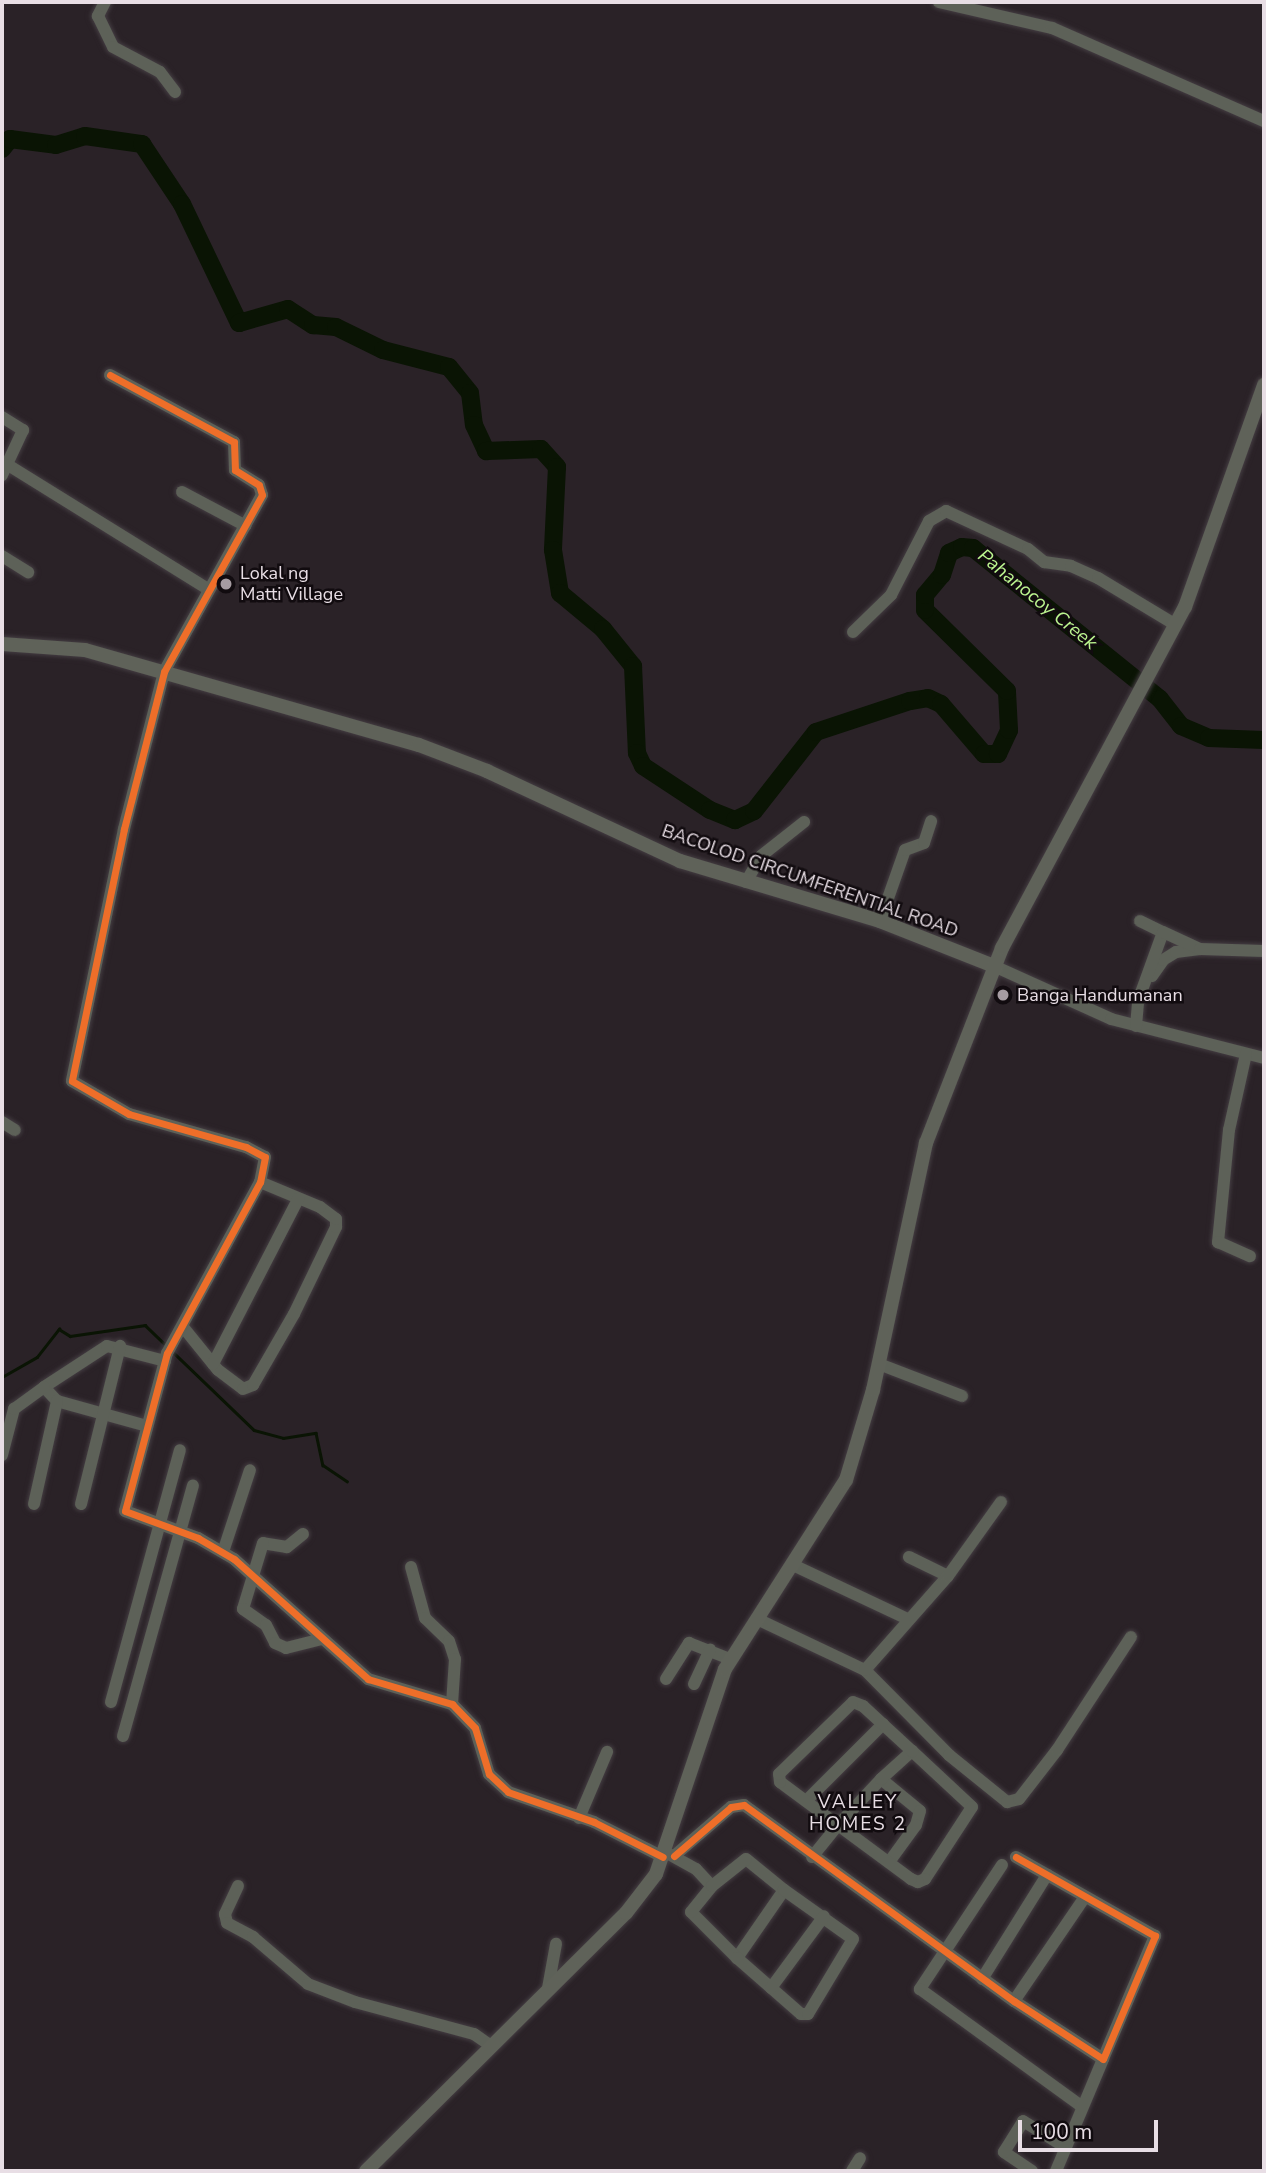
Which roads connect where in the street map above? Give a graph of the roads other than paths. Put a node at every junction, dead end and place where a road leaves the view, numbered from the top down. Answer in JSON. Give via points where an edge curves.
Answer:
{"nodes":[{"id":1,"x":105,"y":2,"type":"edge"},
{"id":2,"x":939,"y":2,"type":"edge"},
{"id":3,"x":175,"y":92,"type":"dead end"},
{"id":4,"x":1264,"y":121,"type":"edge"},
{"id":5,"x":110,"y":375,"type":"dead end"},
{"id":6,"x":1264,"y":385,"type":"edge"},
{"id":7,"x":2,"y":417,"type":"edge"},
{"id":8,"x":5,"y":470,"type":"edge"},
{"id":9,"x":182,"y":492,"type":"dead end"},
{"id":10,"x":246,"y":526,"type":"junction"},
{"id":11,"x":2,"y":556,"type":"edge"},
{"id":12,"x":28,"y":572,"type":"dead end"},
{"id":13,"x":208,"y":589,"type":"junction"},
{"id":14,"x":1176,"y":625,"type":"junction"},
{"id":15,"x":853,"y":632,"type":"dead end"},
{"id":16,"x":2,"y":644,"type":"edge"},
{"id":17,"x":164,"y":672,"type":"junction"},
{"id":18,"x":931,"y":821,"type":"dead end"},
{"id":19,"x":804,"y":822,"type":"dead end"},
{"id":20,"x":746,"y":882,"type":"junction"},
{"id":21,"x":880,"y":921,"type":"junction"},
{"id":22,"x":1140,"y":921,"type":"dead end"},
{"id":23,"x":1163,"y":932,"type":"junction"},
{"id":24,"x":1200,"y":949,"type":"junction"},
{"id":25,"x":1264,"y":951,"type":"edge"},
{"id":26,"x":996,"y":967,"type":"junction"},
{"id":27,"x":1148,"y":981,"type":"junction"},
{"id":28,"x":1136,"y":1026,"type":"junction"},
{"id":29,"x":1246,"y":1054,"type":"junction"},
{"id":30,"x":1264,"y":1058,"type":"edge"},
{"id":31,"x":2,"y":1122,"type":"edge"},
{"id":32,"x":15,"y":1130,"type":"dead end"},
{"id":33,"x":260,"y":1182,"type":"junction"},
{"id":34,"x":298,"y":1199,"type":"junction"},
{"id":35,"x":1250,"y":1256,"type":"dead end"},
{"id":36,"x":183,"y":1327,"type":"junction"},
{"id":37,"x":120,"y":1346,"type":"junction"},
{"id":38,"x":169,"y":1351,"type":"junction"},
{"id":39,"x":213,"y":1364,"type":"junction"},
{"id":40,"x":878,"y":1364,"type":"junction"},
{"id":41,"x":44,"y":1387,"type":"junction"},
{"id":42,"x":962,"y":1396,"type":"dead end"},
{"id":43,"x":57,"y":1401,"type":"junction"},
{"id":44,"x":105,"y":1414,"type":"junction"},
{"id":45,"x":147,"y":1426,"type":"junction"},
{"id":46,"x":180,"y":1450,"type":"dead end"},
{"id":47,"x":2,"y":1455,"type":"edge"},
{"id":48,"x":250,"y":1470,"type":"dead end"},
{"id":49,"x":193,"y":1486,"type":"dead end"},
{"id":50,"x":1000,"y":1502,"type":"dead end"},
{"id":51,"x":34,"y":1504,"type":"dead end"},
{"id":52,"x":81,"y":1504,"type":"dead end"},
{"id":53,"x":161,"y":1527,"type":"junction"},
{"id":54,"x":181,"y":1532,"type":"junction"},
{"id":55,"x":303,"y":1534,"type":"dead end"},
{"id":56,"x":223,"y":1552,"type":"junction"},
{"id":57,"x":909,"y":1557,"type":"dead end"},
{"id":58,"x":793,"y":1565,"type":"junction"},
{"id":59,"x":411,"y":1567,"type":"dead end"},
{"id":60,"x":252,"y":1572,"type":"junction"},
{"id":61,"x":948,"y":1576,"type":"junction"},
{"id":62,"x":757,"y":1619,"type":"junction"},
{"id":63,"x":908,"y":1619,"type":"junction"},
{"id":64,"x":1131,"y":1637,"type":"dead end"},
{"id":65,"x":321,"y":1639,"type":"junction"},
{"id":66,"x":710,"y":1650,"type":"junction"},
{"id":67,"x":730,"y":1659,"type":"junction"},
{"id":68,"x":865,"y":1670,"type":"junction"},
{"id":69,"x":666,"y":1679,"type":"dead end"},
{"id":70,"x":694,"y":1684,"type":"dead end"},
{"id":71,"x":111,"y":1702,"type":"dead end"},
{"id":72,"x":452,"y":1704,"type":"junction"},
{"id":73,"x":883,"y":1724,"type":"junction"},
{"id":74,"x":123,"y":1736,"type":"dead end"},
{"id":75,"x":912,"y":1751,"type":"junction"},
{"id":76,"x":607,"y":1752,"type":"dead end"},
{"id":77,"x":881,"y":1779,"type":"junction"},
{"id":78,"x":806,"y":1801,"type":"junction"},
{"id":79,"x":579,"y":1818,"type":"junction"},
{"id":80,"x":838,"y":1825,"type":"junction"},
{"id":81,"x":667,"y":1855,"type":"junction"},
{"id":82,"x":812,"y":1857,"type":"junction"},
{"id":83,"x":1016,"y":1857,"type":"dead end"},
{"id":84,"x":889,"y":1862,"type":"junction"},
{"id":85,"x":1002,"y":1865,"type":"dead end"},
{"id":86,"x":1047,"y":1875,"type":"junction"},
{"id":87,"x":238,"y":1886,"type":"dead end"},
{"id":88,"x":712,"y":1886,"type":"junction"},
{"id":89,"x":784,"y":1891,"type":"junction"},
{"id":90,"x":1085,"y":1897,"type":"junction"},
{"id":91,"x":824,"y":1916,"type":"junction"},
{"id":92,"x":556,"y":1944,"type":"dead end"},
{"id":93,"x":943,"y":1951,"type":"junction"},
{"id":94,"x":737,"y":1958,"type":"junction"},
{"id":95,"x":982,"y":1979,"type":"junction"},
{"id":96,"x":548,"y":1988,"type":"junction"},
{"id":97,"x":771,"y":1988,"type":"junction"},
{"id":98,"x":1014,"y":2001,"type":"junction"},
{"id":99,"x":490,"y":2045,"type":"junction"},
{"id":100,"x":1102,"y":2059,"type":"junction"},
{"id":101,"x":1081,"y":2106,"type":"junction"},
{"id":102,"x":1065,"y":2147,"type":"junction"},
{"id":103,"x":860,"y":2158,"type":"dead end"},
{"id":104,"x":366,"y":2171,"type":"edge"},
{"id":105,"x":852,"y":2171,"type":"edge"},
{"id":106,"x":1032,"y":2171,"type":"edge"},
{"id":107,"x":1056,"y":2171,"type":"edge"}],
"edges":[{"from":1,"to":3,"type":"street","via":[[98,16],[113,47],[160,72]]},
{"from":2,"to":4,"type":"street","via":[[1052,28]]},
{"from":5,"to":10,"type":"street","via":[[234,442],[235,470],[261,490]]},
{"from":6,"to":14,"type":"main road"},
{"from":7,"to":8,"type":"street","via":[[23,429]]},
{"from":8,"to":13,"type":"street"},
{"from":9,"to":10,"type":"street"},
{"from":10,"to":13,"type":"street"},
{"from":11,"to":12,"type":"street"},
{"from":13,"to":17,"type":"street"},
{"from":14,"to":15,"type":"street","via":[[1098,578],[1071,566],[1044,562],[1012,540],[946,512],[929,521],[891,595]]},
{"from":14,"to":26,"type":"main road","via":[[1021,908]]},
{"from":16,"to":17,"type":"main road","name":"BACOLOD CIRCUMFERENTIAL ROAD","via":[[85,650]]},
{"from":17,"to":20,"type":"main road","name":"BACOLOD CIRCUMFERENTIAL ROAD","via":[[419,745],[487,771],[680,861]]},
{"from":17,"to":33,"type":"street","via":[[124,829],[72,1081],[129,1114],[260,1152],[265,1157]]},
{"from":18,"to":21,"type":"street","via":[[924,843],[905,850]]},
{"from":19,"to":20,"type":"street","via":[[761,856]]},
{"from":20,"to":21,"type":"main road","name":"BACOLOD CIRCUMFERENTIAL ROAD"},
{"from":21,"to":26,"type":"main road","name":"BACOLOD CIRCUMFERENTIAL ROAD"},
{"from":22,"to":23,"type":"street"},
{"from":23,"to":24,"type":"street"},
{"from":23,"to":27,"type":"street"},
{"from":24,"to":25,"type":"street"},
{"from":24,"to":27,"type":"street","via":[[1176,952],[1163,960]]},
{"from":26,"to":28,"type":"street","via":[[1053,996]]},
{"from":26,"to":40,"type":"main road","via":[[926,1143]]},
{"from":27,"to":28,"type":"street","via":[[1138,1001]]},
{"from":28,"to":29,"type":"street"},
{"from":29,"to":30,"type":"street"},
{"from":29,"to":35,"type":"street","via":[[1229,1130],[1218,1242]]},
{"from":31,"to":32,"type":"street"},
{"from":33,"to":34,"type":"street"},
{"from":33,"to":36,"type":"street"},
{"from":34,"to":39,"type":"street"},
{"from":34,"to":39,"type":"street","via":[[331,1213],[336,1227],[293,1314],[253,1385],[237,1386]]},
{"from":36,"to":38,"type":"street"},
{"from":36,"to":39,"type":"street"},
{"from":37,"to":38,"type":"street"},
{"from":37,"to":41,"type":"street","via":[[93,1353]]},
{"from":37,"to":44,"type":"street"},
{"from":38,"to":45,"type":"street"},
{"from":40,"to":42,"type":"street"},
{"from":40,"to":58,"type":"main road","via":[[848,1473]]},
{"from":41,"to":43,"type":"street"},
{"from":41,"to":47,"type":"street","via":[[14,1409]]},
{"from":43,"to":44,"type":"street"},
{"from":43,"to":51,"type":"street"},
{"from":44,"to":45,"type":"street"},
{"from":44,"to":52,"type":"street"},
{"from":45,"to":53,"type":"street","via":[[124,1508],[128,1515]]},
{"from":46,"to":53,"type":"street"},
{"from":48,"to":56,"type":"street"},
{"from":49,"to":54,"type":"street"},
{"from":50,"to":61,"type":"street"},
{"from":53,"to":54,"type":"street"},
{"from":53,"to":71,"type":"street"},
{"from":54,"to":56,"type":"street"},
{"from":54,"to":74,"type":"street"},
{"from":55,"to":60,"type":"street","via":[[287,1547],[265,1541]]},
{"from":56,"to":60,"type":"street"},
{"from":57,"to":61,"type":"street"},
{"from":58,"to":62,"type":"main road"},
{"from":58,"to":63,"type":"street"},
{"from":59,"to":72,"type":"street","via":[[421,1611],[449,1641],[455,1659]]},
{"from":60,"to":65,"type":"street"},
{"from":60,"to":65,"type":"street","via":[[243,1609],[266,1625],[275,1643],[296,1648]]},
{"from":61,"to":63,"type":"street"},
{"from":62,"to":67,"type":"main road"},
{"from":62,"to":68,"type":"street"},
{"from":63,"to":68,"type":"street"},
{"from":64,"to":68,"type":"street","via":[[1057,1750],[1013,1802],[996,1796],[949,1755]]},
{"from":65,"to":72,"type":"street","via":[[368,1679]]},
{"from":66,"to":67,"type":"street"},
{"from":66,"to":69,"type":"street","via":[[689,1643]]},
{"from":66,"to":70,"type":"street"},
{"from":67,"to":81,"type":"main road","via":[[715,1692]]},
{"from":72,"to":79,"type":"street","via":[[475,1728],[489,1774],[497,1785],[520,1799]]},
{"from":73,"to":75,"type":"street"},
{"from":73,"to":78,"type":"street"},
{"from":73,"to":78,"type":"street","via":[[853,1702],[779,1774],[780,1782]]},
{"from":75,"to":77,"type":"street"},
{"from":75,"to":84,"type":"street","via":[[972,1807],[925,1878],[918,1882]]},
{"from":76,"to":79,"type":"street"},
{"from":77,"to":80,"type":"street"},
{"from":77,"to":84,"type":"street","via":[[920,1811],[916,1825]]},
{"from":78,"to":80,"type":"street"},
{"from":79,"to":81,"type":"street"},
{"from":80,"to":82,"type":"street"},
{"from":80,"to":84,"type":"street"},
{"from":81,"to":82,"type":"street","via":[[738,1804]]},
{"from":81,"to":88,"type":"street"},
{"from":81,"to":96,"type":"main road","via":[[638,1900]]},
{"from":82,"to":93,"type":"street"},
{"from":83,"to":86,"type":"street"},
{"from":85,"to":93,"type":"street"},
{"from":86,"to":90,"type":"street"},
{"from":86,"to":95,"type":"street"},
{"from":87,"to":99,"type":"street","via":[[225,1914],[227,1923],[253,1937],[308,1984],[355,2002],[474,2034]]},
{"from":88,"to":89,"type":"street","via":[[746,1859]]},
{"from":88,"to":94,"type":"street","via":[[692,1916]]},
{"from":89,"to":91,"type":"street"},
{"from":89,"to":94,"type":"street"},
{"from":90,"to":98,"type":"street"},
{"from":90,"to":100,"type":"street","via":[[1155,1936]]},
{"from":91,"to":97,"type":"street"},
{"from":91,"to":97,"type":"street","via":[[850,1935],[852,1945],[808,2014],[801,2014]]},
{"from":92,"to":96,"type":"street"},
{"from":93,"to":95,"type":"street"},
{"from":93,"to":101,"type":"street","via":[[920,1989]]},
{"from":94,"to":97,"type":"street"},
{"from":95,"to":98,"type":"street"},
{"from":96,"to":99,"type":"main road"},
{"from":98,"to":100,"type":"street"},
{"from":99,"to":104,"type":"main road"},
{"from":100,"to":101,"type":"street"},
{"from":101,"to":102,"type":"street"},
{"from":102,"to":106,"type":"street","via":[[1023,2121],[1004,2151]]},
{"from":102,"to":107,"type":"street"},
{"from":103,"to":105,"type":"street"}]}
